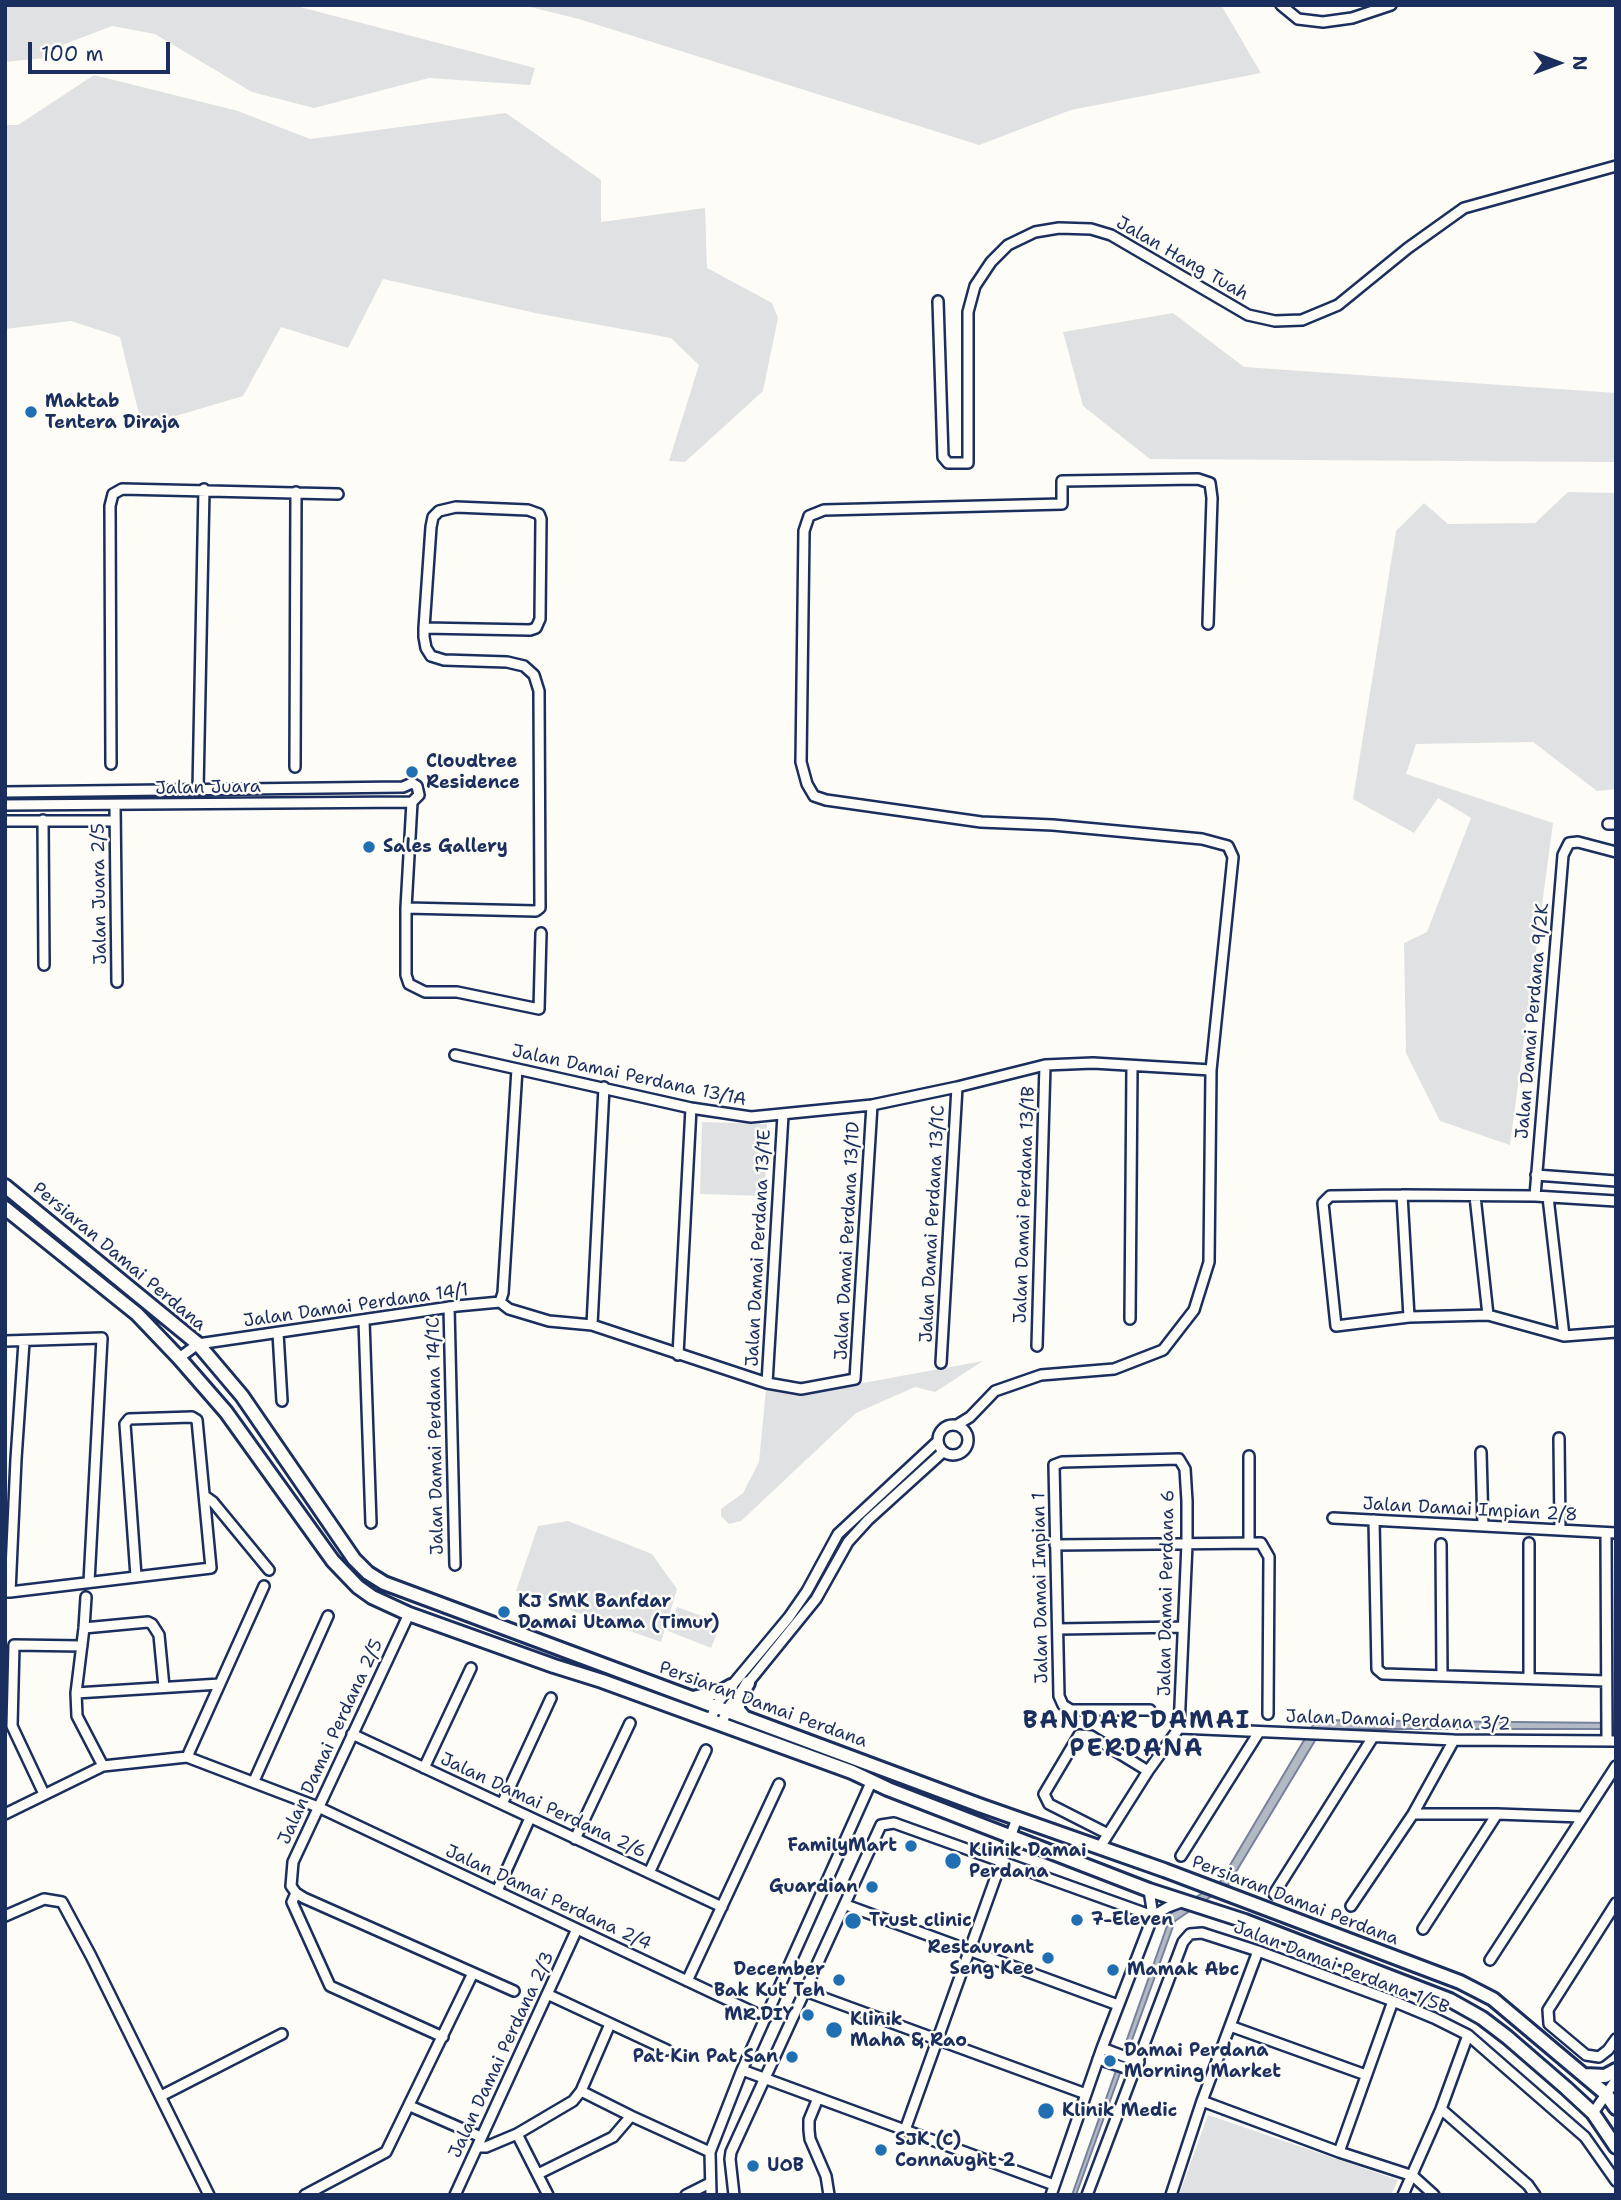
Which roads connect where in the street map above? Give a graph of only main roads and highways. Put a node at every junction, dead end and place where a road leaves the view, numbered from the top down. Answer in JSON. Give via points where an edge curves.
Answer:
{"nodes":[{"id":1,"x":5,"y":1187,"type":"edge"},
{"id":2,"x":7,"y":1211,"type":"edge"},
{"id":3,"x":340,"y":1540,"type":"junction"},
{"id":4,"x":321,"y":1547,"type":"junction"},
{"id":5,"x":748,"y":1684,"type":"road end"},
{"id":6,"x":731,"y":1686,"type":"road end"},
{"id":7,"x":692,"y":1698,"type":"junction"},
{"id":8,"x":696,"y":1715,"type":"junction"},
{"id":9,"x":744,"y":1717,"type":"junction"},
{"id":10,"x":888,"y":1789,"type":"junction"},
{"id":11,"x":1616,"y":2070,"type":"edge"},
{"id":12,"x":1584,"y":2075,"type":"junction"},
{"id":13,"x":1616,"y":2108,"type":"edge"},
{"id":14,"x":1616,"y":2147,"type":"edge"}],
"edges":[{"from":1,"to":3,"type":"main road","name":"Persiaran Damai Perdana","via":[[198,1344],[242,1396]]},
{"from":2,"to":4,"type":"main road","name":"Persiaran Damai Perdana","via":[[137,1314],[179,1358],[226,1412]]},
{"from":3,"to":4,"type":"main road","via":[[329,1534]]},
{"from":3,"to":7,"type":"main road","name":"Persiaran Damai Perdana","via":[[362,1568],[384,1583]]},
{"from":4,"to":8,"type":"main road","name":"Persiaran Damai Perdana","via":[[358,1587],[409,1614]]},
{"from":5,"to":9,"type":"main road","via":[[738,1702]]},
{"from":6,"to":7,"type":"main road"},
{"from":7,"to":9,"type":"main road","name":"Persiaran Damai Perdana"},
{"from":8,"to":10,"type":"main road","name":"Persiaran Damai Perdana"},
{"from":8,"to":10,"type":"main road","name":"Persiaran Damai Perdana","via":[[716,1730],[869,1787]]},
{"from":9,"to":12,"type":"main road","name":"Persiaran Damai Perdana","via":[[1460,1982],[1493,1999]]},
{"from":10,"to":14,"type":"main road","name":"Persiaran Damai Perdana","via":[[1450,2000],[1507,2037],[1593,2113]]},
{"from":11,"to":12,"type":"main road","via":[[1605,2076]]},
{"from":12,"to":13,"type":"main road","name":"Persiaran Damai Perdana"}]}
